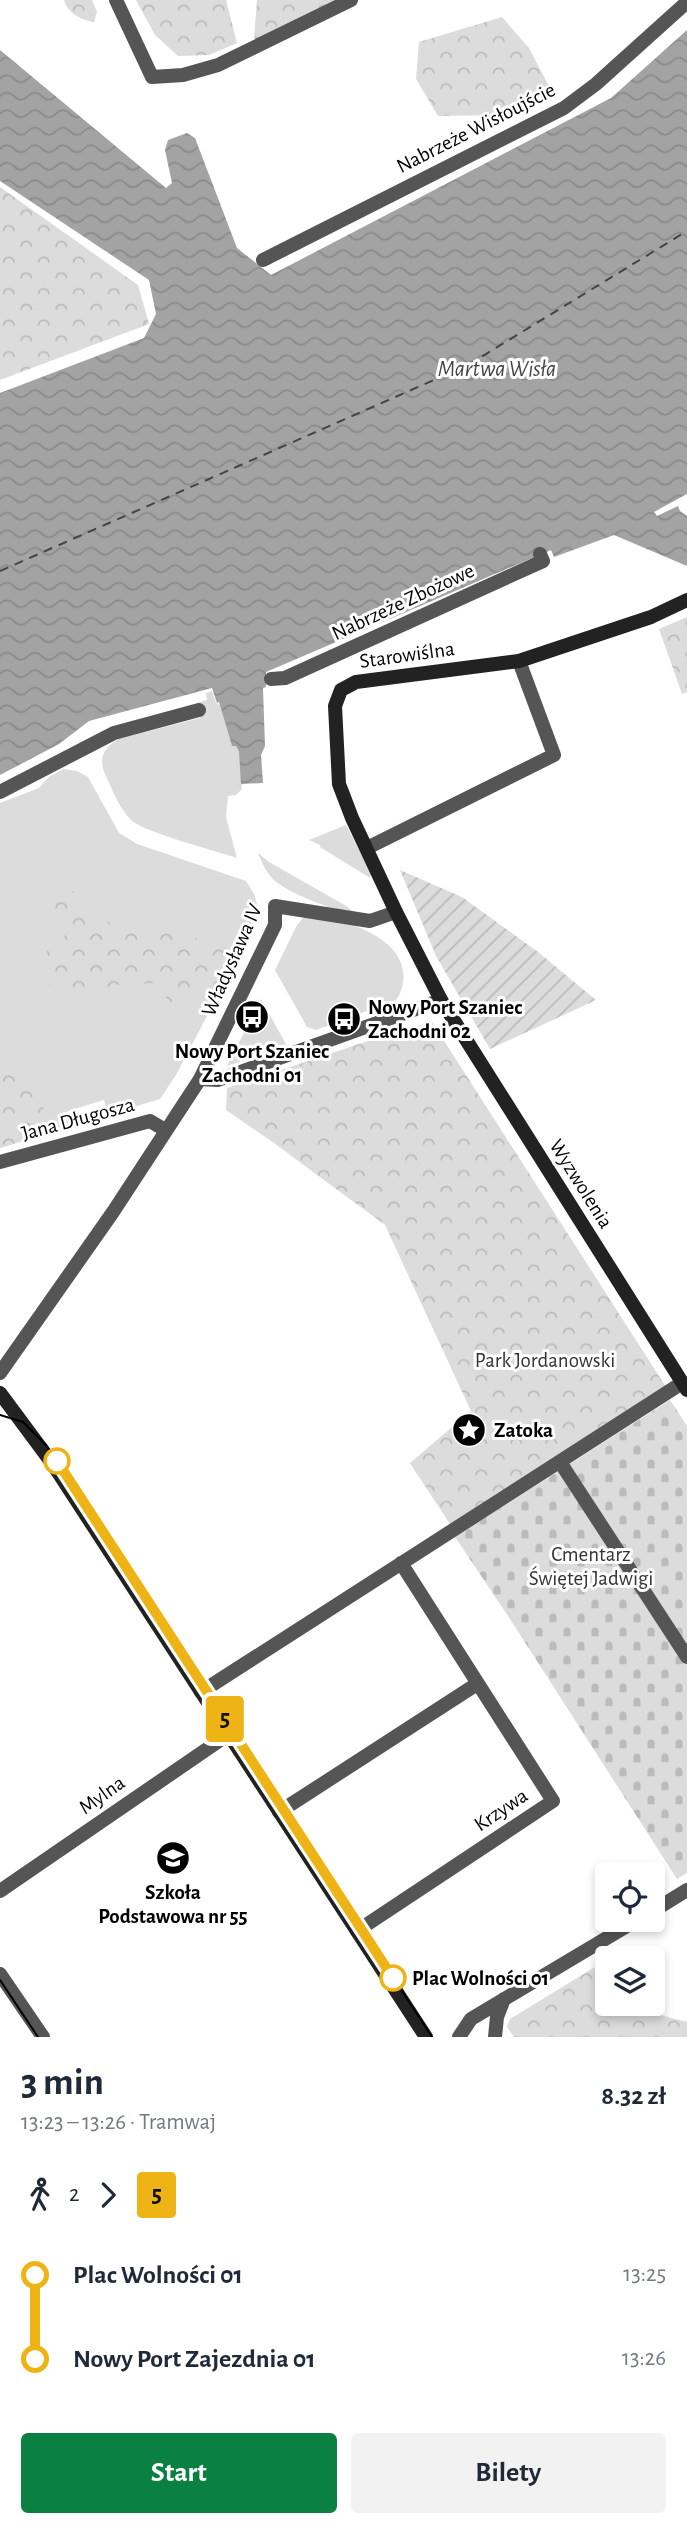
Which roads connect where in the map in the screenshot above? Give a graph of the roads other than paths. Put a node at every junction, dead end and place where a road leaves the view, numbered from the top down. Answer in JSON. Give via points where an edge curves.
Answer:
{"nodes":[{"id":1,"x":116,"y":0,"type":"edge"},
{"id":2,"x":351,"y":0,"type":"edge"},
{"id":3,"x":687,"y":2,"type":"edge"},
{"id":4,"x":263,"y":260,"type":"dead end"},
{"id":5,"x":540,"y":554,"type":"dead end"},
{"id":6,"x":687,"y":600,"type":"edge"},
{"id":7,"x":519,"y":662,"type":"junction"},
{"id":8,"x":271,"y":680,"type":"dead end"},
{"id":9,"x":199,"y":710,"type":"dead end"},
{"id":10,"x":0,"y":792,"type":"edge"},
{"id":11,"x":367,"y":848,"type":"junction"},
{"id":12,"x":396,"y":912,"type":"junction"},
{"id":13,"x":441,"y":1000,"type":"junction"},
{"id":14,"x":200,"y":1079,"type":"junction"},
{"id":15,"x":165,"y":1130,"type":"junction"},
{"id":16,"x":0,"y":1163,"type":"edge"},
{"id":17,"x":0,"y":1373,"type":"edge"},
{"id":18,"x":685,"y":1387,"type":"edge"},
{"id":19,"x":0,"y":1393,"type":"edge"},
{"id":20,"x":560,"y":1462,"type":"junction"},
{"id":21,"x":401,"y":1563,"type":"junction"},
{"id":22,"x":687,"y":1657,"type":"edge"},
{"id":23,"x":477,"y":1684,"type":"junction"},
{"id":24,"x":201,"y":1692,"type":"junction"},
{"id":25,"x":229,"y":1734,"type":"junction"},
{"id":26,"x":279,"y":1812,"type":"junction"},
{"id":27,"x":0,"y":1891,"type":"edge"},
{"id":28,"x":687,"y":1891,"type":"edge"},
{"id":29,"x":665,"y":1904,"type":"edge"},
{"id":30,"x":357,"y":1931,"type":"junction"},
{"id":31,"x":618,"y":1932,"type":"edge"},
{"id":32,"x":0,"y":1974,"type":"edge"},
{"id":33,"x":504,"y":1999,"type":"junction"},
{"id":34,"x":43,"y":2037,"type":"edge"},
{"id":35,"x":426,"y":2037,"type":"edge"},
{"id":36,"x":459,"y":2037,"type":"edge"},
{"id":37,"x":495,"y":2037,"type":"edge"}],
"edges":[{"from":1,"to":2,"type":"street","via":[[152,77],[183,75],[218,65]]},
{"from":3,"to":4,"type":"street","name":"Nabrzeże Wisłoujście","via":[[564,108]]},
{"from":5,"to":8,"type":"street","name":"Nabrzeże Zbożowe","via":[[543,561],[285,678]]},
{"from":6,"to":7,"type":"street","name":"Starowiślna"},
{"from":7,"to":11,"type":"street","via":[[554,755]]},
{"from":7,"to":11,"type":"street","name":"Starowiślna","via":[[356,682],[341,690],[335,706],[339,784]]},
{"from":9,"to":10,"type":"street","via":[[114,733]]},
{"from":11,"to":12,"type":"street","name":"Starowiślna"},
{"from":12,"to":13,"type":"street"},
{"from":12,"to":14,"type":"street","name":"Władysława IV","via":[[370,921],[275,906],[275,925]]},
{"from":13,"to":14,"type":"street","via":[[218,1080]]},
{"from":13,"to":18,"type":"street","name":"Wyzwolenia"},
{"from":14,"to":15,"type":"street","name":"Władysława IV"},
{"from":15,"to":16,"type":"street","name":"Jana Długosza","via":[[150,1121]]},
{"from":15,"to":17,"type":"street","name":"Władysława IV"},
{"from":18,"to":20,"type":"street"},
{"from":19,"to":24,"type":"street","via":[[52,1464]]},
{"from":20,"to":21,"type":"street"},
{"from":20,"to":22,"type":"street"},
{"from":21,"to":23,"type":"street","name":"Krzywa"},
{"from":21,"to":24,"type":"street"},
{"from":23,"to":26,"type":"street"},
{"from":23,"to":30,"type":"street","name":"Krzywa","via":[[552,1801]]},
{"from":24,"to":25,"type":"street"},
{"from":25,"to":26,"type":"street"},
{"from":25,"to":27,"type":"street","name":"Mylna"},
{"from":26,"to":30,"type":"street"},
{"from":28,"to":29,"type":"street"},
{"from":30,"to":35,"type":"street"},
{"from":31,"to":33,"type":"street"},
{"from":32,"to":34,"type":"street"},
{"from":33,"to":36,"type":"street","via":[[471,2019]]},
{"from":33,"to":37,"type":"street"}]}
